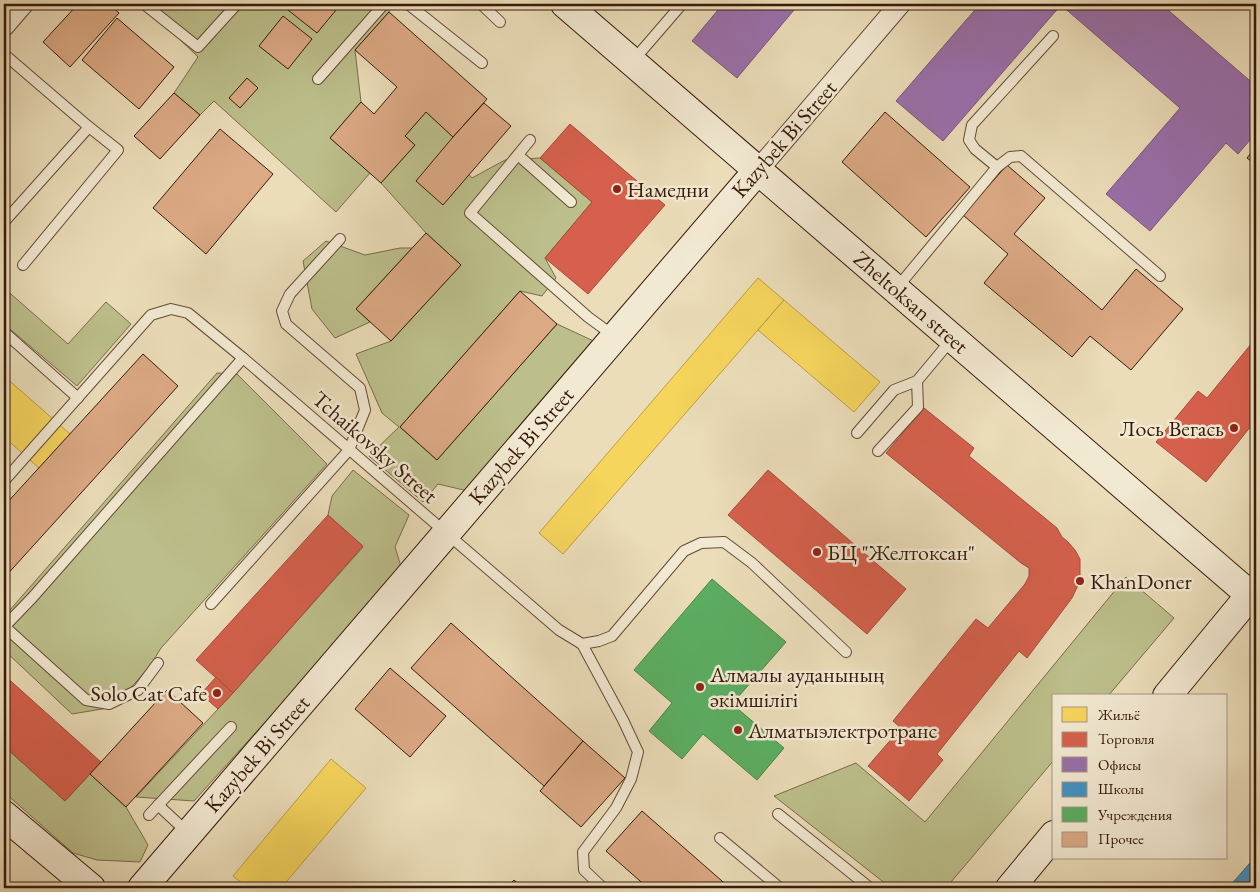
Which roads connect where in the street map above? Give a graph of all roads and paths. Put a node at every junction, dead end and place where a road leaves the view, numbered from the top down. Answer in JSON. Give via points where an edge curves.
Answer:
{"nodes":[{"id":1,"x":23,"y":4,"type":"edge"},
{"id":2,"x":144,"y":4,"type":"edge"},
{"id":3,"x":237,"y":4,"type":"edge"},
{"id":4,"x":384,"y":4,"type":"edge"},
{"id":5,"x":408,"y":4,"type":"edge"},
{"id":6,"x":480,"y":4,"type":"edge"},
{"id":7,"x":566,"y":4,"type":"edge"},
{"id":8,"x":682,"y":4,"type":"edge"},
{"id":9,"x":900,"y":4,"type":"edge"},
{"id":10,"x":500,"y":22,"type":"dead end"},
{"id":11,"x":4,"y":26,"type":"edge"},
{"id":12,"x":1053,"y":36,"type":"dead end"},
{"id":13,"x":4,"y":54,"type":"edge"},
{"id":14,"x":632,"y":62,"type":"junction"},
{"id":15,"x":482,"y":63,"type":"dead end"},
{"id":16,"x":318,"y":79,"type":"dead end"},
{"id":17,"x":89,"y":127,"type":"junction"},
{"id":18,"x":530,"y":140,"type":"dead end"},
{"id":19,"x":518,"y":155,"type":"junction"},
{"id":20,"x":997,"y":167,"type":"junction"},
{"id":21,"x":758,"y":170,"type":"junction"},
{"id":22,"x":571,"y":202,"type":"dead end"},
{"id":23,"x":4,"y":222,"type":"edge"},
{"id":24,"x":340,"y":239,"type":"dead end"},
{"id":25,"x":23,"y":265,"type":"dead end"},
{"id":26,"x":1160,"y":276,"type":"dead end"},
{"id":27,"x":896,"y":289,"type":"junction"},
{"id":28,"x":4,"y":332,"type":"edge"},
{"id":29,"x":615,"y":336,"type":"junction"},
{"id":30,"x":953,"y":339,"type":"junction"},
{"id":31,"x":243,"y":358,"type":"junction"},
{"id":32,"x":917,"y":381,"type":"junction"},
{"id":33,"x":78,"y":398,"type":"junction"},
{"id":34,"x":857,"y":433,"type":"dead end"},
{"id":35,"x":349,"y":450,"type":"junction"},
{"id":36,"x":878,"y":451,"type":"dead end"},
{"id":37,"x":6,"y":475,"type":"edge"},
{"id":38,"x":446,"y":534,"type":"junction"},
{"id":39,"x":1254,"y":595,"type":"edge"},
{"id":40,"x":211,"y":604,"type":"dead end"},
{"id":41,"x":4,"y":627,"type":"edge"},
{"id":42,"x":582,"y":644,"type":"junction"},
{"id":43,"x":846,"y":652,"type":"dead end"},
{"id":44,"x":158,"y":663,"type":"dead end"},
{"id":45,"x":1169,"y":694,"type":"edge"},
{"id":46,"x":231,"y":727,"type":"dead end"},
{"id":47,"x":158,"y":805,"type":"junction"},
{"id":48,"x":778,"y":814,"type":"dead end"},
{"id":49,"x":4,"y":815,"type":"edge"},
{"id":50,"x":148,"y":815,"type":"dead end"},
{"id":51,"x":188,"y":834,"type":"junction"},
{"id":52,"x":1052,"y":837,"type":"edge"},
{"id":53,"x":720,"y":838,"type":"dead end"},
{"id":54,"x":91,"y":888,"type":"edge"},
{"id":55,"x":142,"y":888,"type":"edge"},
{"id":56,"x":603,"y":888,"type":"edge"},
{"id":57,"x":780,"y":888,"type":"edge"},
{"id":58,"x":870,"y":888,"type":"edge"},
{"id":59,"x":1010,"y":888,"type":"edge"}],
"edges":[{"from":1,"to":11,"type":"street"},
{"from":2,"to":3,"type":"lane","via":[[198,47]]},
{"from":4,"to":16,"type":"lane"},
{"from":5,"to":15,"type":"lane"},
{"from":6,"to":10,"type":"lane"},
{"from":7,"to":14,"type":"main road","name":"Zheltoksan street"},
{"from":8,"to":14,"type":"lane"},
{"from":9,"to":21,"type":"street","name":"Kazybek Bi Street"},
{"from":12,"to":20,"type":"lane","via":[[972,125],[969,140],[975,150]]},
{"from":13,"to":17,"type":"lane"},
{"from":14,"to":21,"type":"main road","name":"Zheltoksan street"},
{"from":17,"to":23,"type":"lane"},
{"from":17,"to":25,"type":"lane","via":[[118,150]]},
{"from":18,"to":19,"type":"lane"},
{"from":19,"to":22,"type":"lane"},
{"from":19,"to":29,"type":"lane","via":[[470,213]]},
{"from":20,"to":26,"type":"lane","via":[[1010,156],[1021,156]]},
{"from":20,"to":27,"type":"lane"},
{"from":21,"to":27,"type":"main road","name":"Zheltoksan street"},
{"from":21,"to":29,"type":"main road","name":"Kazybek Bi Street"},
{"from":24,"to":35,"type":"lane","via":[[290,294],[282,311],[286,324],[360,388],[365,410]]},
{"from":27,"to":30,"type":"main road","name":"Zheltoksan street"},
{"from":28,"to":33,"type":"lane"},
{"from":29,"to":38,"type":"main road","name":"Kazybek Bi Street"},
{"from":30,"to":32,"type":"lane"},
{"from":30,"to":39,"type":"main road","name":"Zheltoksan street"},
{"from":31,"to":33,"type":"lane","name":"Tchaikovsky Street","via":[[188,313],[171,309],[151,315]]},
{"from":31,"to":35,"type":"lane","name":"Tchaikovsky Street"},
{"from":31,"to":41,"type":"lane"},
{"from":32,"to":34,"type":"lane","via":[[894,390]]},
{"from":32,"to":36,"type":"lane","via":[[918,407]]},
{"from":33,"to":37,"type":"lane","name":"Tchaikovsky Street"},
{"from":35,"to":38,"type":"lane","name":"Tchaikovsky Street"},
{"from":35,"to":40,"type":"lane"},
{"from":38,"to":42,"type":"lane","name":"Tchaikovsky Street","via":[[559,630]]},
{"from":38,"to":51,"type":"main road","name":"Kazybek Bi Street"},
{"from":39,"to":45,"type":"main road"},
{"from":41,"to":44,"type":"lane","via":[[86,700],[109,704],[138,690]]},
{"from":42,"to":43,"type":"lane","via":[[612,636],[684,551],[701,543],[724,542],[752,563]]},
{"from":42,"to":56,"type":"lane","via":[[638,752],[631,779],[616,808],[583,852],[584,870]]},
{"from":46,"to":47,"type":"lane"},
{"from":47,"to":50,"type":"lane"},
{"from":47,"to":51,"type":"lane"},
{"from":48,"to":58,"type":"lane"},
{"from":49,"to":54,"type":"main road"},
{"from":51,"to":55,"type":"main road","name":"Kazybek Bi Street"},
{"from":52,"to":59,"type":"main road"},
{"from":53,"to":57,"type":"lane"}]}
